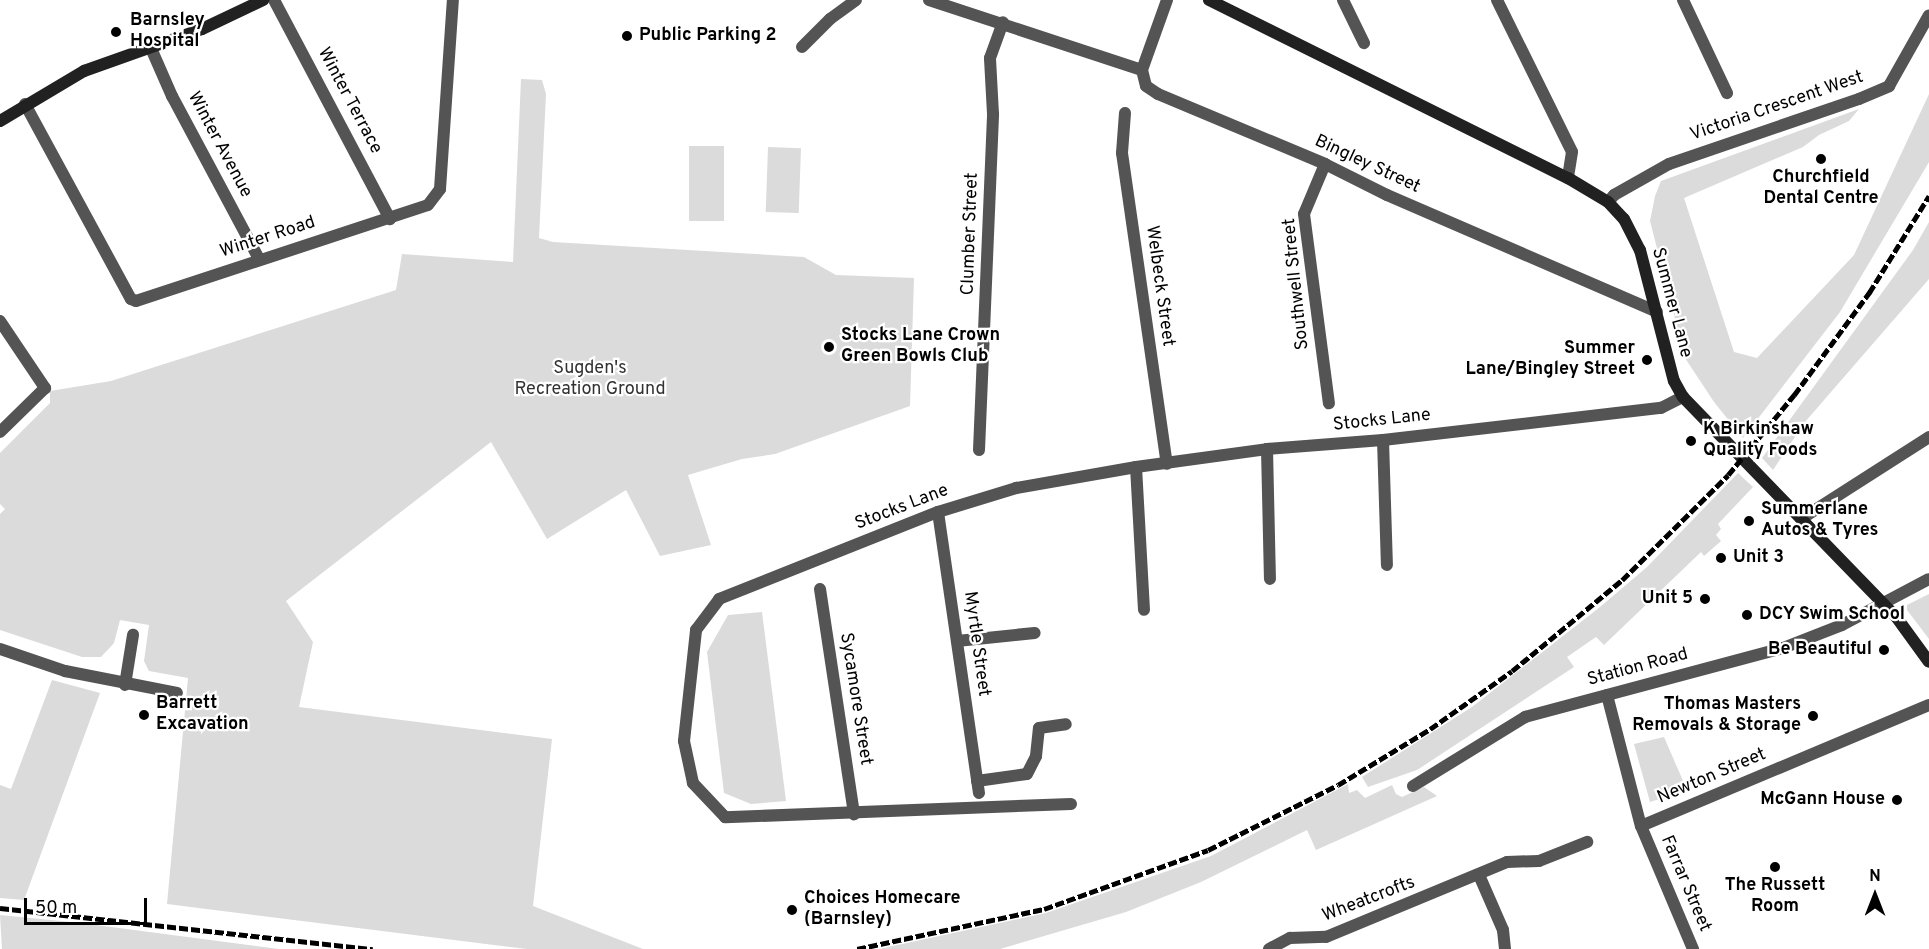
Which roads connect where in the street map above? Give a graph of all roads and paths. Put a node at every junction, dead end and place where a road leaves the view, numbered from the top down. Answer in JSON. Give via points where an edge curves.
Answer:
{"nodes":[{"id":1,"x":263,"y":0,"type":"edge"},
{"id":2,"x":274,"y":0,"type":"edge"},
{"id":3,"x":453,"y":0,"type":"edge"},
{"id":4,"x":856,"y":0,"type":"edge"},
{"id":5,"x":929,"y":0,"type":"edge"},
{"id":6,"x":1167,"y":0,"type":"edge"},
{"id":7,"x":1209,"y":0,"type":"edge"},
{"id":8,"x":1343,"y":0,"type":"edge"},
{"id":9,"x":1497,"y":0,"type":"edge"},
{"id":10,"x":1683,"y":0,"type":"edge"},
{"id":11,"x":1929,"y":15,"type":"edge"},
{"id":12,"x":1003,"y":22,"type":"junction"},
{"id":13,"x":1364,"y":43,"type":"dead end"},
{"id":14,"x":150,"y":46,"type":"junction"},
{"id":15,"x":802,"y":47,"type":"dead end"},
{"id":16,"x":1142,"y":69,"type":"junction"},
{"id":17,"x":1727,"y":93,"type":"dead end"},
{"id":18,"x":25,"y":104,"type":"junction"},
{"id":19,"x":1125,"y":113,"type":"dead end"},
{"id":20,"x":0,"y":121,"type":"edge"},
{"id":21,"x":1325,"y":164,"type":"junction"},
{"id":22,"x":1568,"y":178,"type":"junction"},
{"id":23,"x":1608,"y":202,"type":"junction"},
{"id":24,"x":390,"y":219,"type":"junction"},
{"id":25,"x":260,"y":259,"type":"junction"},
{"id":26,"x":1656,"y":312,"type":"junction"},
{"id":27,"x":0,"y":321,"type":"edge"},
{"id":28,"x":1683,"y":397,"type":"junction"},
{"id":29,"x":1329,"y":404,"type":"dead end"},
{"id":30,"x":0,"y":432,"type":"edge"},
{"id":31,"x":1929,"y":437,"type":"edge"},
{"id":32,"x":1383,"y":440,"type":"junction"},
{"id":33,"x":1267,"y":449,"type":"junction"},
{"id":34,"x":979,"y":450,"type":"dead end"},
{"id":35,"x":1167,"y":464,"type":"junction"},
{"id":36,"x":1136,"y":467,"type":"junction"},
{"id":37,"x":938,"y":512,"type":"junction"},
{"id":38,"x":1801,"y":519,"type":"junction"},
{"id":39,"x":1387,"y":565,"type":"dead end"},
{"id":40,"x":1270,"y":579,"type":"dead end"},
{"id":41,"x":1929,"y":579,"type":"edge"},
{"id":42,"x":820,"y":589,"type":"dead end"},
{"id":43,"x":1883,"y":604,"type":"junction"},
{"id":44,"x":1144,"y":610,"type":"dead end"},
{"id":45,"x":1035,"y":633,"type":"dead end"},
{"id":46,"x":134,"y":635,"type":"dead end"},
{"id":47,"x":957,"y":641,"type":"junction"},
{"id":48,"x":0,"y":649,"type":"edge"},
{"id":49,"x":1929,"y":662,"type":"edge"},
{"id":50,"x":126,"y":685,"type":"junction"},
{"id":51,"x":177,"y":693,"type":"dead end"},
{"id":52,"x":1607,"y":695,"type":"junction"},
{"id":53,"x":1929,"y":705,"type":"edge"},
{"id":54,"x":1066,"y":724,"type":"dead end"},
{"id":55,"x":1413,"y":786,"type":"dead end"},
{"id":56,"x":1071,"y":804,"type":"dead end"},
{"id":57,"x":854,"y":814,"type":"junction"},
{"id":58,"x":1641,"y":826,"type":"junction"},
{"id":59,"x":1587,"y":843,"type":"dead end"},
{"id":60,"x":1479,"y":875,"type":"junction"},
{"id":61,"x":1269,"y":949,"type":"edge"},
{"id":62,"x":1505,"y":949,"type":"edge"},
{"id":63,"x":1693,"y":949,"type":"edge"}],
"edges":[{"from":1,"to":14,"type":"street","via":[[202,29]]},
{"from":2,"to":24,"type":"street","name":"Winter Terrace"},
{"from":3,"to":24,"type":"street","name":"Winter Road","via":[[440,189],[428,205]]},
{"from":4,"to":15,"type":"street"},
{"from":5,"to":12,"type":"street"},
{"from":6,"to":16,"type":"street"},
{"from":7,"to":22,"type":"street","name":"Summer Lane"},
{"from":8,"to":13,"type":"street"},
{"from":9,"to":22,"type":"street","via":[[1572,152]]},
{"from":10,"to":17,"type":"street"},
{"from":11,"to":23,"type":"street","name":"Victoria Crescent West","via":[[1889,86],[1669,164]]},
{"from":12,"to":16,"type":"street"},
{"from":12,"to":34,"type":"street","name":"Clumber Street","via":[[990,58],[993,114]]},
{"from":14,"to":18,"type":"street","via":[[84,71]]},
{"from":14,"to":25,"type":"street","name":"Winter Avenue","via":[[172,96]]},
{"from":16,"to":21,"type":"street","name":"Bingley Street","via":[[1146,86],[1158,94]]},
{"from":18,"to":20,"type":"street"},
{"from":18,"to":25,"type":"street","name":"Winter Road","via":[[131,299],[136,301]]},
{"from":19,"to":35,"type":"street","name":"Welbeck Street","via":[[1122,153]]},
{"from":21,"to":26,"type":"street","name":"Bingley Street"},
{"from":21,"to":29,"type":"street","name":"Southwell Street","via":[[1304,214]]},
{"from":22,"to":23,"type":"street","name":"Summer Lane"},
{"from":23,"to":26,"type":"street","name":"Summer Lane","via":[[1624,219],[1640,250]]},
{"from":24,"to":25,"type":"street","name":"Winter Road"},
{"from":26,"to":28,"type":"street","name":"Summer Lane","via":[[1674,381]]},
{"from":27,"to":30,"type":"street","via":[[45,388]]},
{"from":28,"to":32,"type":"street","name":"Stocks Lane","via":[[1661,408]]},
{"from":28,"to":38,"type":"street","name":"Summer Lane"},
{"from":31,"to":38,"type":"street"},
{"from":32,"to":33,"type":"street","name":"Stocks Lane"},
{"from":32,"to":39,"type":"street"},
{"from":33,"to":35,"type":"street","name":"Stocks Lane"},
{"from":33,"to":40,"type":"street"},
{"from":35,"to":36,"type":"street","name":"Stocks Lane"},
{"from":36,"to":37,"type":"street","name":"Stocks Lane","via":[[1016,488]]},
{"from":36,"to":44,"type":"street"},
{"from":37,"to":47,"type":"street","name":"Myrtle Street"},
{"from":37,"to":57,"type":"street","name":"Stocks Lane","via":[[719,599],[696,630],[684,741],[693,783],[725,817]]},
{"from":38,"to":43,"type":"street","name":"Summer Lane"},
{"from":41,"to":43,"type":"street","name":"Station Road"},
{"from":42,"to":57,"type":"street","name":"Sycamore Street"},
{"from":43,"to":49,"type":"street","name":"Summer Lane"},
{"from":43,"to":52,"type":"street","name":"Station Road","via":[[1783,648]]},
{"from":45,"to":47,"type":"street"},
{"from":46,"to":50,"type":"street"},
{"from":47,"to":54,"type":"street","name":"Myrtle Street","via":[[978,787],[1028,774],[1036,756],[1039,728]]},
{"from":48,"to":50,"type":"street","via":[[65,671]]},
{"from":50,"to":51,"type":"street"},
{"from":52,"to":55,"type":"street","name":"Station Road","via":[[1525,717]]},
{"from":52,"to":58,"type":"street","name":"Farrar Street"},
{"from":53,"to":58,"type":"street","name":"Newton Street"},
{"from":56,"to":57,"type":"street","name":"Stocks Lane"},
{"from":58,"to":63,"type":"street","name":"Farrar Street"},
{"from":59,"to":60,"type":"street","name":"Wheatcrofts","via":[[1539,861],[1507,862]]},
{"from":60,"to":61,"type":"street","name":"Wheatcrofts","via":[[1326,937],[1290,938]]},
{"from":60,"to":62,"type":"street","via":[[1503,930]]}]}
